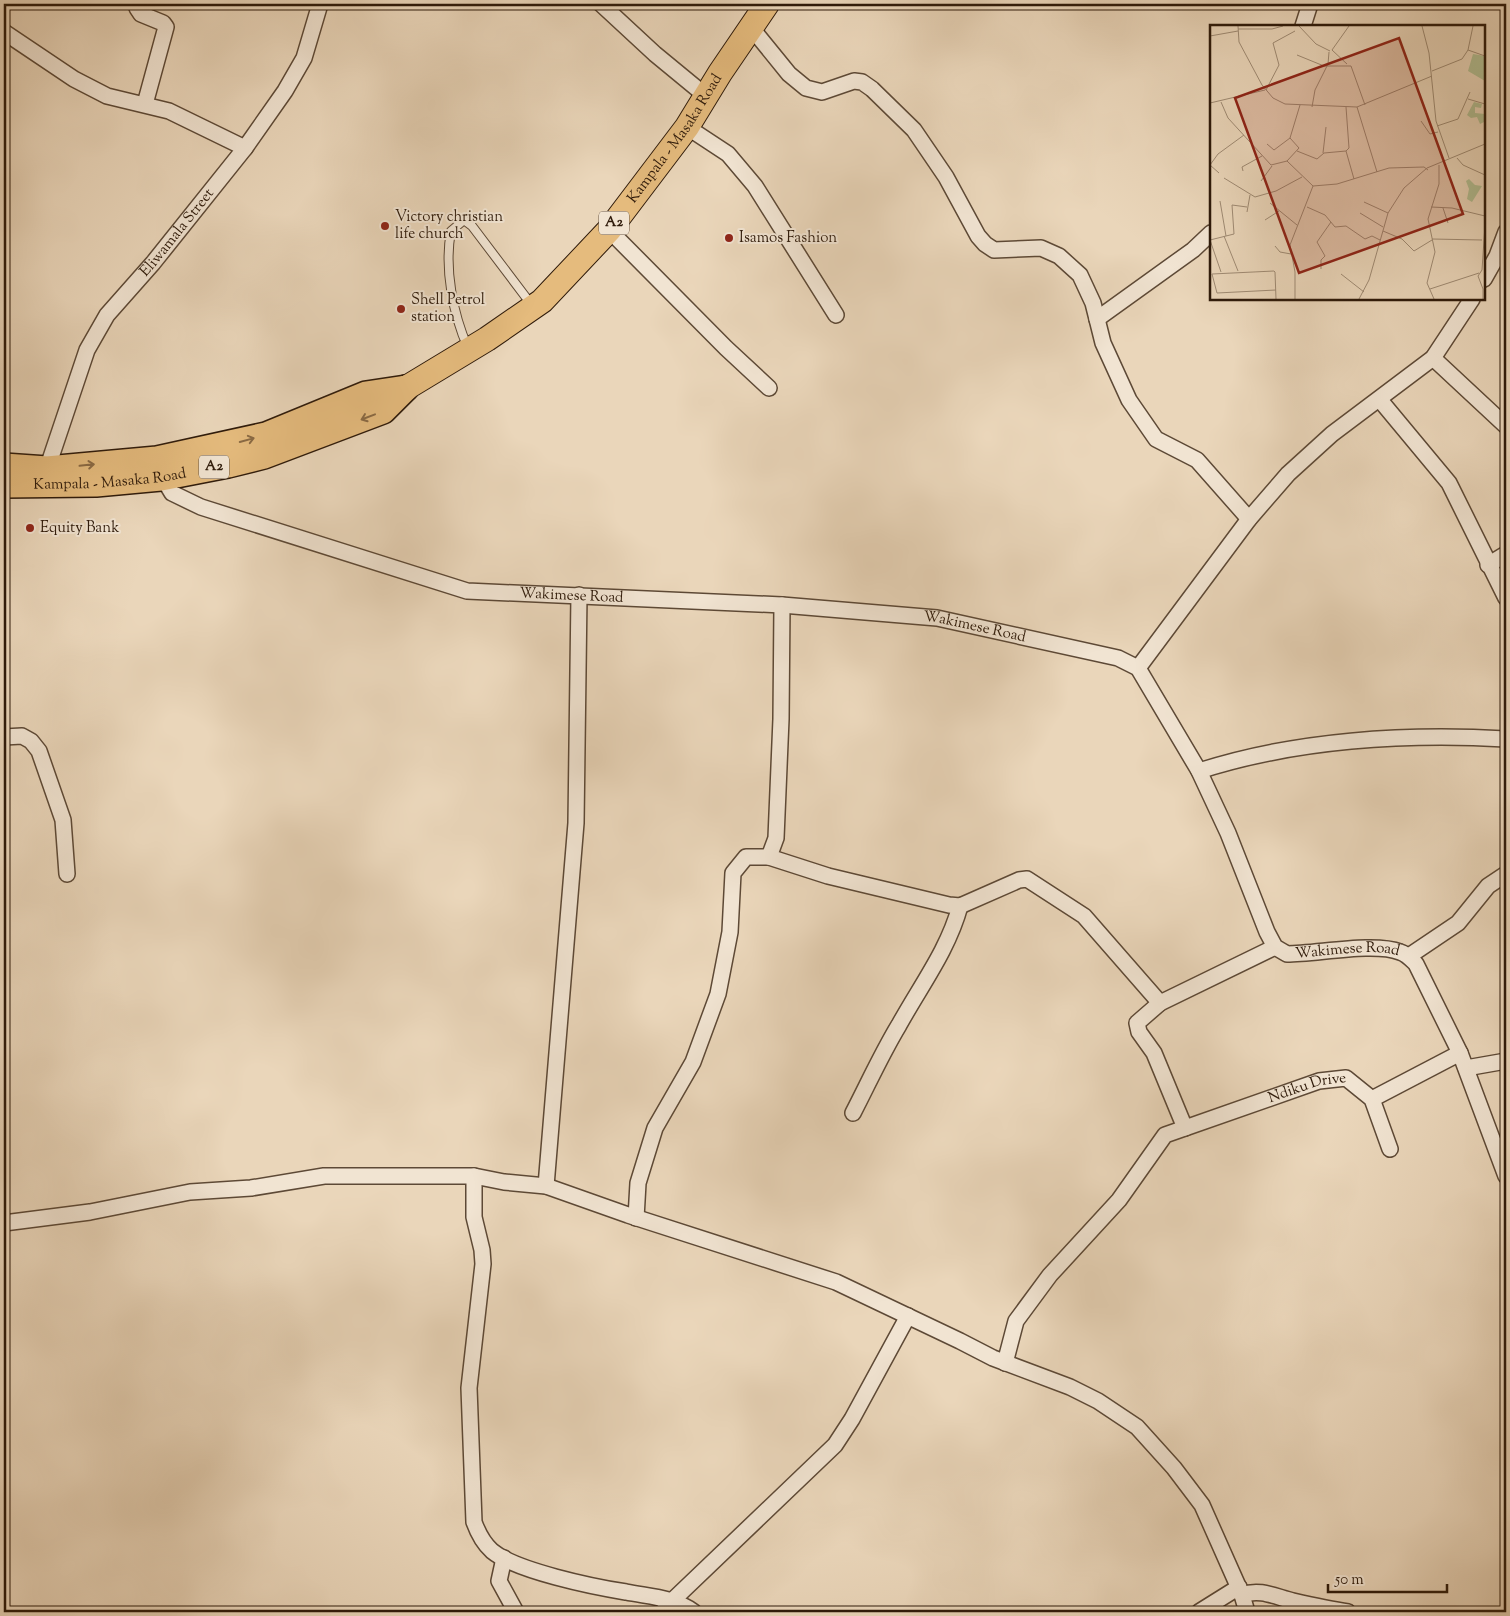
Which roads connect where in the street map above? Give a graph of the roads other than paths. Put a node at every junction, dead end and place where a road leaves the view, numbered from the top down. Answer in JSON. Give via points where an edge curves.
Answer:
{"nodes":[{"id":1,"x":139,"y":4,"type":"edge"},
{"id":2,"x":320,"y":4,"type":"edge"},
{"id":3,"x":601,"y":4,"type":"edge"},
{"id":4,"x":767,"y":4,"type":"edge"},
{"id":5,"x":1310,"y":4,"type":"edge"},
{"id":6,"x":1303,"y":25,"type":"edge"},
{"id":7,"x":750,"y":26,"type":"junction"},
{"id":8,"x":4,"y":32,"type":"edge"},
{"id":9,"x":706,"y":96,"type":"junction"},
{"id":10,"x":145,"y":104,"type":"junction"},
{"id":11,"x":687,"y":127,"type":"junction"},
{"id":12,"x":245,"y":148,"type":"junction"},
{"id":13,"x":609,"y":230,"type":"junction"},
{"id":14,"x":1506,"y":232,"type":"edge"},
{"id":15,"x":1210,"y":234,"type":"edge"},
{"id":16,"x":1485,"y":277,"type":"edge"},
{"id":17,"x":1471,"y":300,"type":"edge"},
{"id":18,"x":533,"y":307,"type":"junction"},
{"id":19,"x":836,"y":315,"type":"dead end"},
{"id":20,"x":1097,"y":319,"type":"junction"},
{"id":21,"x":469,"y":350,"type":"junction"},
{"id":22,"x":1433,"y":358,"type":"junction"},
{"id":23,"x":406,"y":388,"type":"joint"},
{"id":24,"x":769,"y":388,"type":"dead end"},
{"id":25,"x":1380,"y":400,"type":"junction"},
{"id":26,"x":1506,"y":426,"type":"edge"},
{"id":27,"x":4,"y":466,"type":"edge"},
{"id":28,"x":159,"y":468,"type":"junction"},
{"id":29,"x":47,"y":469,"type":"junction"},
{"id":30,"x":4,"y":485,"type":"edge"},
{"id":31,"x":1249,"y":519,"type":"junction"},
{"id":32,"x":1506,"y":554,"type":"edge"},
{"id":33,"x":1488,"y":565,"type":"junction"},
{"id":34,"x":579,"y":595,"type":"junction"},
{"id":35,"x":1506,"y":598,"type":"edge"},
{"id":36,"x":782,"y":605,"type":"junction"},
{"id":37,"x":1138,"y":668,"type":"junction"},
{"id":38,"x":4,"y":737,"type":"edge"},
{"id":39,"x":1506,"y":739,"type":"edge"},
{"id":40,"x":1198,"y":771,"type":"junction"},
{"id":41,"x":769,"y":857,"type":"junction"},
{"id":42,"x":68,"y":874,"type":"dead end"},
{"id":43,"x":1506,"y":874,"type":"edge"},
{"id":44,"x":960,"y":906,"type":"junction"},
{"id":45,"x":1276,"y":947,"type":"junction"},
{"id":46,"x":1409,"y":956,"type":"junction"},
{"id":47,"x":1160,"y":1004,"type":"junction"},
{"id":48,"x":1460,"y":1053,"type":"junction"},
{"id":49,"x":1506,"y":1060,"type":"edge"},
{"id":50,"x":1466,"y":1068,"type":"junction"},
{"id":51,"x":1372,"y":1099,"type":"junction"},
{"id":52,"x":853,"y":1113,"type":"dead end"},
{"id":53,"x":1185,"y":1128,"type":"junction"},
{"id":54,"x":1390,"y":1149,"type":"dead end"},
{"id":55,"x":474,"y":1176,"type":"junction"},
{"id":56,"x":1506,"y":1176,"type":"edge"},
{"id":57,"x":546,"y":1186,"type":"junction"},
{"id":58,"x":636,"y":1218,"type":"junction"},
{"id":59,"x":4,"y":1223,"type":"edge"},
{"id":60,"x":908,"y":1316,"type":"junction"},
{"id":61,"x":1005,"y":1363,"type":"junction"},
{"id":62,"x":504,"y":1558,"type":"junction"},
{"id":63,"x":1240,"y":1591,"type":"junction"},
{"id":64,"x":673,"y":1600,"type":"junction"},
{"id":65,"x":516,"y":1612,"type":"edge"},
{"id":66,"x":662,"y":1612,"type":"edge"},
{"id":67,"x":694,"y":1612,"type":"edge"},
{"id":68,"x":1199,"y":1612,"type":"edge"},
{"id":69,"x":1247,"y":1612,"type":"edge"},
{"id":70,"x":1348,"y":1612,"type":"edge"}],
"edges":[{"from":1,"to":10,"type":"street","via":[[141,14],[166,27]]},
{"from":2,"to":12,"type":"street","name":"Eliwamala Street","via":[[304,58],[286,91]]},
{"from":3,"to":9,"type":"street"},
{"from":4,"to":7,"type":"main road","name":"Kampala - Masaka Road","number":"A2"},
{"from":5,"to":6,"type":"street"},
{"from":7,"to":9,"type":"main road","name":"Kampala - Masaka Road","number":"A2"},
{"from":7,"to":20,"type":"street","via":[[789,74],[806,88],[822,92],[854,81],[872,89],[914,130],[985,244],[994,250],[1041,248],[1059,256],[1080,275]]},
{"from":8,"to":10,"type":"street","via":[[74,79],[107,96]]},
{"from":9,"to":11,"type":"main road","name":"Kampala - Masaka Road","number":"A2"},
{"from":10,"to":12,"type":"street","via":[[169,111]]},
{"from":11,"to":13,"type":"main road","name":"Kampala - Masaka Road","number":"A2"},
{"from":11,"to":19,"type":"street","via":[[728,154],[755,186]]},
{"from":12,"to":29,"type":"street","name":"Eliwamala Street","via":[[107,315],[88,350]]},
{"from":13,"to":18,"type":"main road","name":"Kampala - Masaka Road","number":"A2"},
{"from":13,"to":24,"type":"street"},
{"from":14,"to":16,"type":"street"},
{"from":15,"to":20,"type":"street","via":[[1193,250]]},
{"from":17,"to":22,"type":"street"},
{"from":18,"to":21,"type":"main road","name":"Kampala - Masaka Road","number":"A2"},
{"from":18,"to":21,"type":"lane","via":[[472,226],[464,220],[451,231],[448,264],[457,322]]},
{"from":20,"to":31,"type":"street","via":[[1103,343],[1129,400],[1156,439],[1197,460]]},
{"from":21,"to":23,"type":"main road","name":"Kampala - Masaka Road","number":"A2"},
{"from":22,"to":25,"type":"street"},
{"from":22,"to":26,"type":"street"},
{"from":23,"to":28,"type":"highway","name":"Kampala - Masaka Road","number":"A2","via":[[366,394],[266,435]]},
{"from":25,"to":31,"type":"street","via":[[1326,439],[1288,474]]},
{"from":25,"to":33,"type":"street","via":[[1449,483]]},
{"from":27,"to":29,"type":"highway","name":"Kampala - Masaka Road","number":"A2"},
{"from":29,"to":28,"type":"highway","name":"Kampala - Masaka Road","number":"A2","one_way":true},
{"from":28,"to":30,"type":"highway","name":"Kampala - Masaka Road","number":"A2","via":[[96,484]]},
{"from":28,"to":34,"type":"street","name":"Wakimese Road","via":[[172,493],[201,507],[467,591]]},
{"from":31,"to":37,"type":"street"},
{"from":32,"to":33,"type":"street"},
{"from":33,"to":35,"type":"street"},
{"from":34,"to":36,"type":"street","name":"Wakimese Road"},
{"from":34,"to":57,"type":"street","via":[[576,823]]},
{"from":36,"to":37,"type":"street","name":"Wakimese Road","via":[[937,618],[1118,658]]},
{"from":36,"to":41,"type":"street","via":[[776,838]]},
{"from":37,"to":40,"type":"street","name":"Wakimese Road"},
{"from":38,"to":42,"type":"street","via":[[22,736],[39,751],[63,820]]},
{"from":39,"to":40,"type":"street","via":[[1452,736],[1327,744],[1250,755]]},
{"from":40,"to":45,"type":"street","name":"Wakimese Road"},
{"from":41,"to":44,"type":"street","via":[[898,894]]},
{"from":41,"to":58,"type":"street","via":[[746,857],[733,873],[730,932],[718,994],[693,1062],[655,1128],[638,1183]]},
{"from":43,"to":46,"type":"street","via":[[1488,886],[1458,923]]},
{"from":44,"to":47,"type":"street","via":[[1019,880],[1032,882],[1084,916]]},
{"from":44,"to":52,"type":"street","via":[[945,947],[899,1024]]},
{"from":45,"to":46,"type":"street","name":"Wakimese Road","via":[[1287,954],[1384,950]]},
{"from":45,"to":47,"type":"street"},
{"from":46,"to":48,"type":"street","name":"Wakimese Road"},
{"from":47,"to":53,"type":"street","via":[[1137,1023],[1139,1032],[1154,1053]]},
{"from":48,"to":50,"type":"street","name":"Wakimese Road"},
{"from":48,"to":51,"type":"street"},
{"from":49,"to":50,"type":"street"},
{"from":50,"to":56,"type":"street","name":"Wakimese Road"},
{"from":51,"to":53,"type":"street","name":"Ndiku Drive","via":[[1353,1082],[1338,1077]]},
{"from":51,"to":54,"type":"street","name":"Ndiku Drive"},
{"from":53,"to":61,"type":"street","name":"Ndiku Drive","via":[[1164,1135],[1119,1200],[1050,1274],[1016,1321]]},
{"from":55,"to":57,"type":"street"},
{"from":55,"to":59,"type":"street","via":[[324,1176],[251,1188],[190,1192],[90,1212]]},
{"from":55,"to":62,"type":"street","via":[[474,1217],[483,1264],[469,1388],[474,1522],[486,1544]]},
{"from":57,"to":58,"type":"street"},
{"from":58,"to":60,"type":"street","via":[[836,1282]]},
{"from":60,"to":61,"type":"street"},
{"from":60,"to":64,"type":"street","via":[[835,1446]]},
{"from":61,"to":63,"type":"street","via":[[1098,1400],[1137,1427],[1202,1505]]},
{"from":62,"to":64,"type":"street","via":[[571,1581]]},
{"from":62,"to":65,"type":"street","via":[[499,1581]]},
{"from":63,"to":68,"type":"street"},
{"from":63,"to":69,"type":"street"},
{"from":63,"to":70,"type":"street","via":[[1275,1595]]},
{"from":64,"to":66,"type":"street"},
{"from":64,"to":67,"type":"street"}]}
